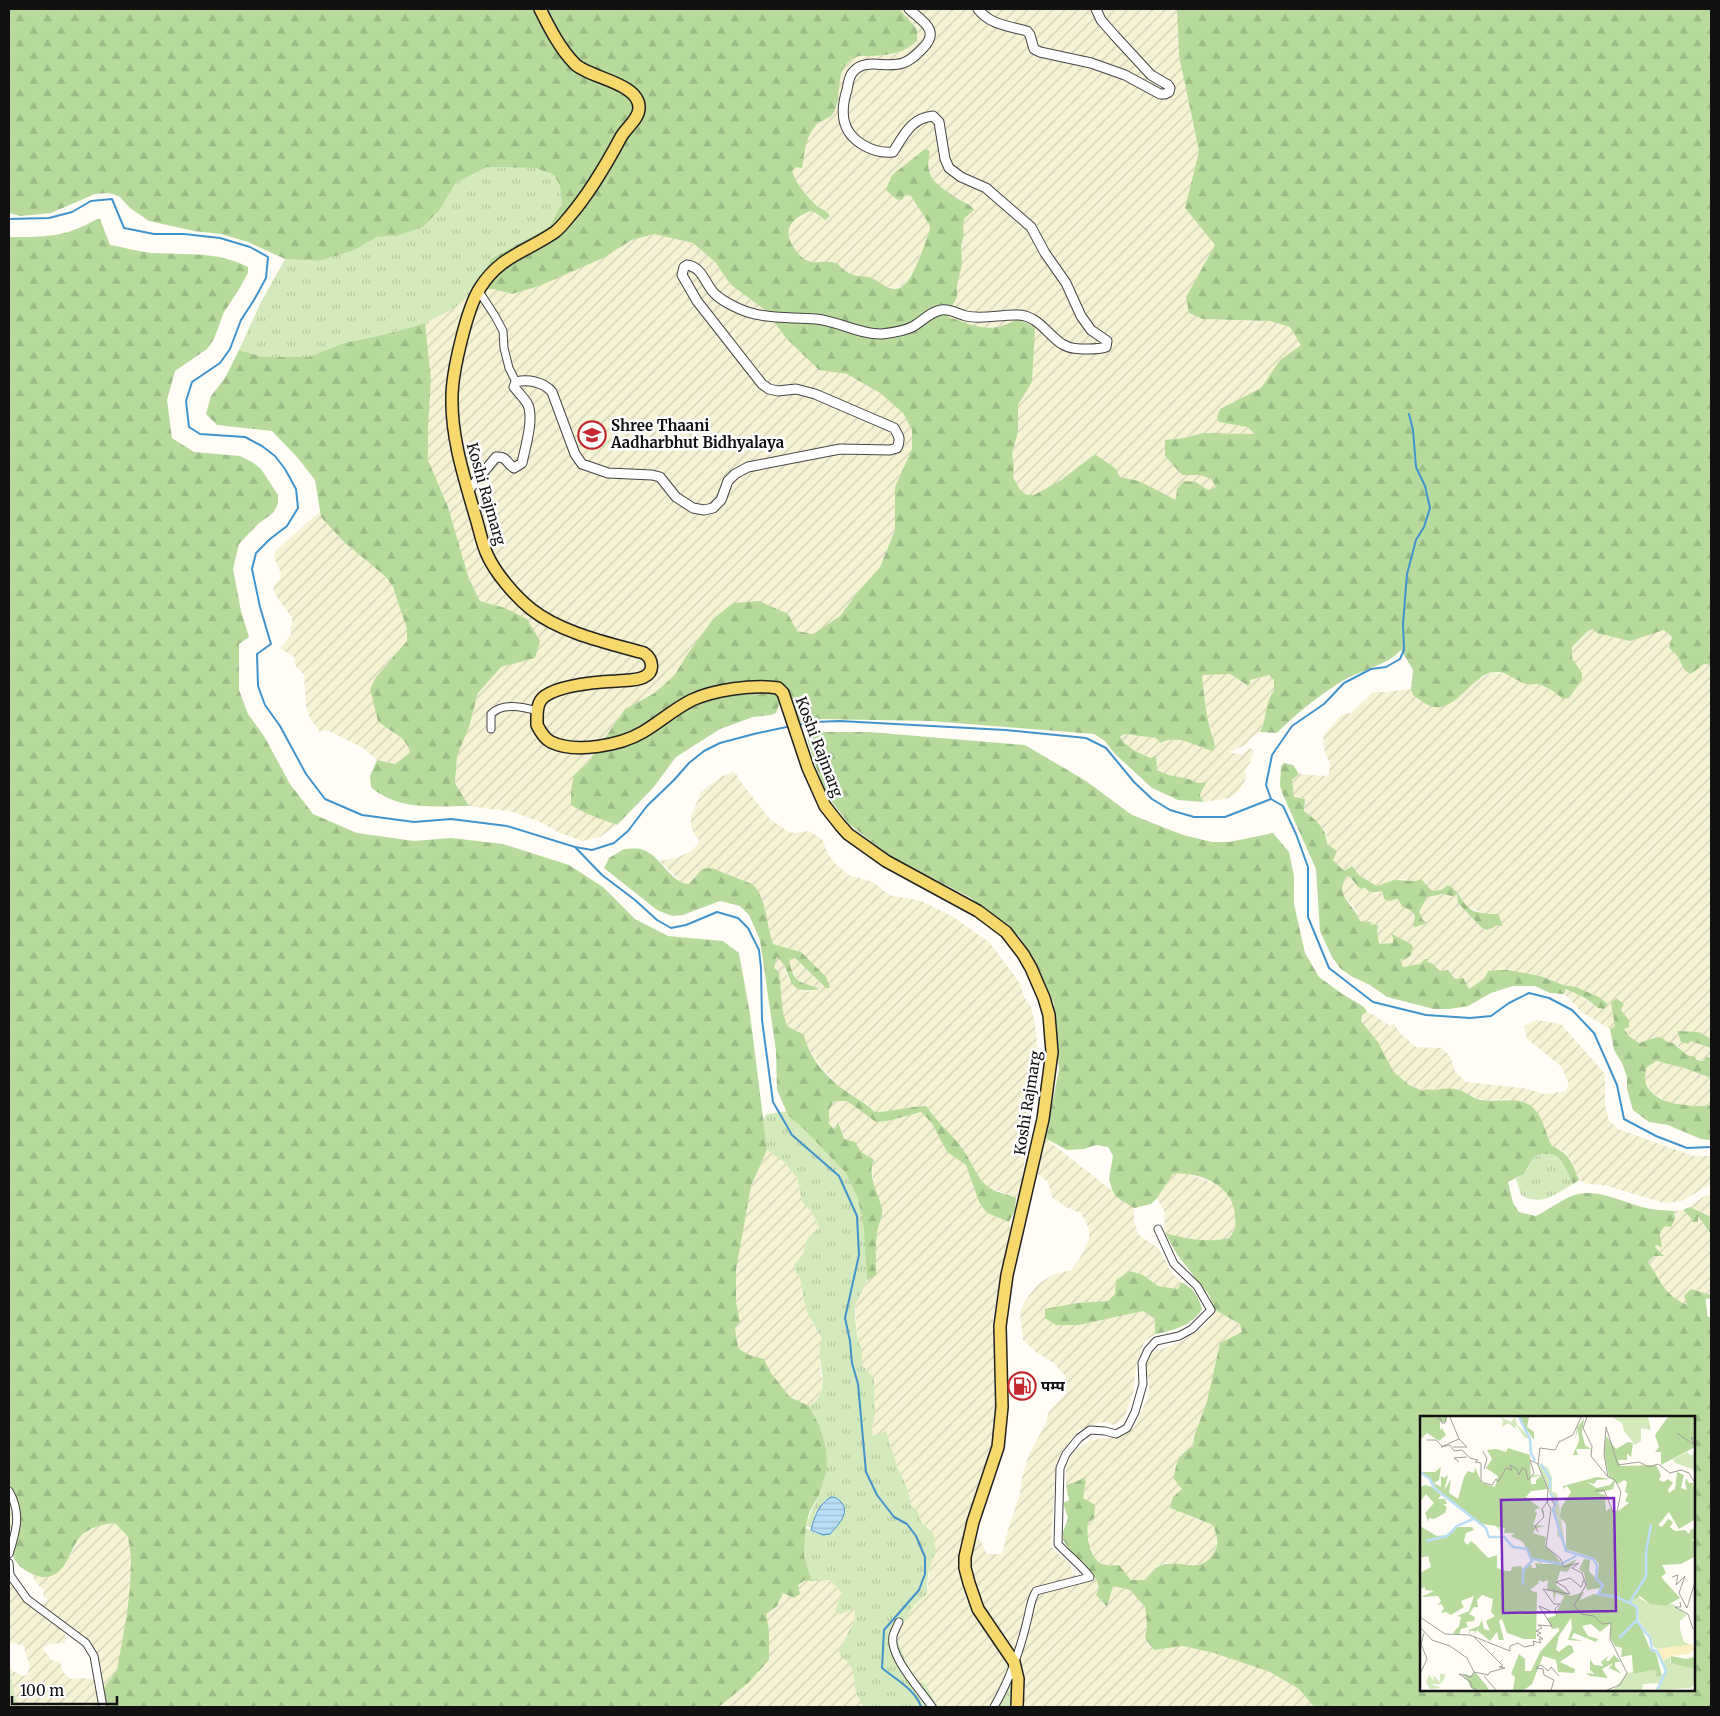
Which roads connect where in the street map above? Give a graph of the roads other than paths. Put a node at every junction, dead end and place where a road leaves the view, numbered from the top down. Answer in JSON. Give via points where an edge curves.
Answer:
{"nodes":[{"id":1,"x":540,"y":9,"type":"edge"},
{"id":2,"x":909,"y":9,"type":"edge"},
{"id":3,"x":978,"y":9,"type":"edge"},
{"id":4,"x":1096,"y":9,"type":"edge"},
{"id":5,"x":478,"y":290,"type":"junction"},
{"id":6,"x":516,"y":382,"type":"junction"},
{"id":7,"x":468,"y":491,"type":"junction"},
{"id":8,"x":538,"y":711,"type":"junction"},
{"id":9,"x":491,"y":728,"type":"dead end"},
{"id":10,"x":1158,"y":1229,"type":"dead end"},
{"id":11,"x":9,"y":1491,"type":"edge"},
{"id":12,"x":9,"y":1554,"type":"edge"},
{"id":13,"x":9,"y":1563,"type":"edge"},
{"id":14,"x":899,"y":1622,"type":"dead end"},
{"id":15,"x":1014,"y":1662,"type":"junction"},
{"id":16,"x":103,"y":1707,"type":"edge"},
{"id":17,"x":932,"y":1707,"type":"edge"},
{"id":18,"x":994,"y":1707,"type":"edge"},
{"id":19,"x":1018,"y":1707,"type":"edge"}],
"edges":[{"from":1,"to":5,"type":"main road","name":"Koshi Rajmarg","via":[[575,64],[620,85],[636,98],[639,111],[581,204],[556,232],[494,269]]},
{"from":2,"to":6,"type":"street","via":[[928,26],[930,39],[913,58],[902,64],[863,64],[850,74],[843,104],[844,121],[853,138],[874,151],[893,152],[916,120],[933,116],[939,122],[949,168],[960,177],[986,188],[1031,227],[1066,283],[1081,316],[1091,330],[1107,341],[1106,347],[1076,349],[1062,344],[1034,319],[1020,315],[965,316],[942,309],[912,327],[884,334],[870,334],[815,319],[757,315],[745,312],[715,294],[697,269],[687,264],[682,275],[697,301],[762,384],[778,391],[796,389],[815,394],[894,428],[900,441],[897,448],[890,450],[840,449],[748,467],[728,481],[721,500],[714,508],[704,510],[693,508],[676,497],[660,477],[608,473],[582,464],[575,454],[552,392],[547,386],[531,381]]},
{"from":3,"to":4,"type":"street","via":[[993,22],[1027,31],[1034,49],[1040,52],[1091,63],[1125,75],[1160,94],[1169,92],[1168,85],[1151,75],[1101,20]]},
{"from":5,"to":6,"type":"street","via":[[503,331],[509,368]]},
{"from":5,"to":7,"type":"main road","name":"Koshi Rajmarg","via":[[459,351],[452,394],[456,441]]},
{"from":6,"to":7,"type":"street","via":[[514,387],[528,404],[530,412],[522,463],[514,468],[502,456],[496,457]]},
{"from":7,"to":8,"type":"main road","name":"Koshi Rajmarg","via":[[486,552],[504,580],[531,609],[552,622],[644,653],[650,659],[652,669],[644,677],[553,692],[543,697]]},
{"from":8,"to":9,"type":"street","via":[[518,706],[495,710],[491,714]]},
{"from":8,"to":15,"type":"main road","name":"Koshi Rajmarg","via":[[537,725],[549,742],[575,748],[622,742],[690,701],[712,692],[778,688],[783,693],[808,768],[825,806],[848,834],[886,860],[978,911],[1006,932],[1024,954],[1049,1015],[1052,1052],[1043,1119],[1007,1275],[1000,1326],[1002,1407],[998,1447],[973,1522],[966,1556],[969,1583],[978,1609]]},
{"from":10,"to":15,"type":"street","via":[[1174,1264],[1194,1282],[1211,1310],[1192,1329],[1179,1336],[1156,1341],[1148,1350],[1142,1363],[1143,1384],[1127,1428],[1116,1434],[1090,1430],[1066,1454],[1060,1468],[1058,1544],[1090,1577],[1036,1591]]},
{"from":11,"to":12,"type":"street","via":[[14,1499],[18,1526]]},
{"from":13,"to":16,"type":"street","via":[[10,1575],[27,1600],[86,1643],[94,1656]]},
{"from":14,"to":17,"type":"street","via":[[893,1636],[893,1648]]},
{"from":15,"to":18,"type":"street","via":[[1007,1685]]},
{"from":15,"to":19,"type":"main road","name":"Koshi Rajmarg"}]}
